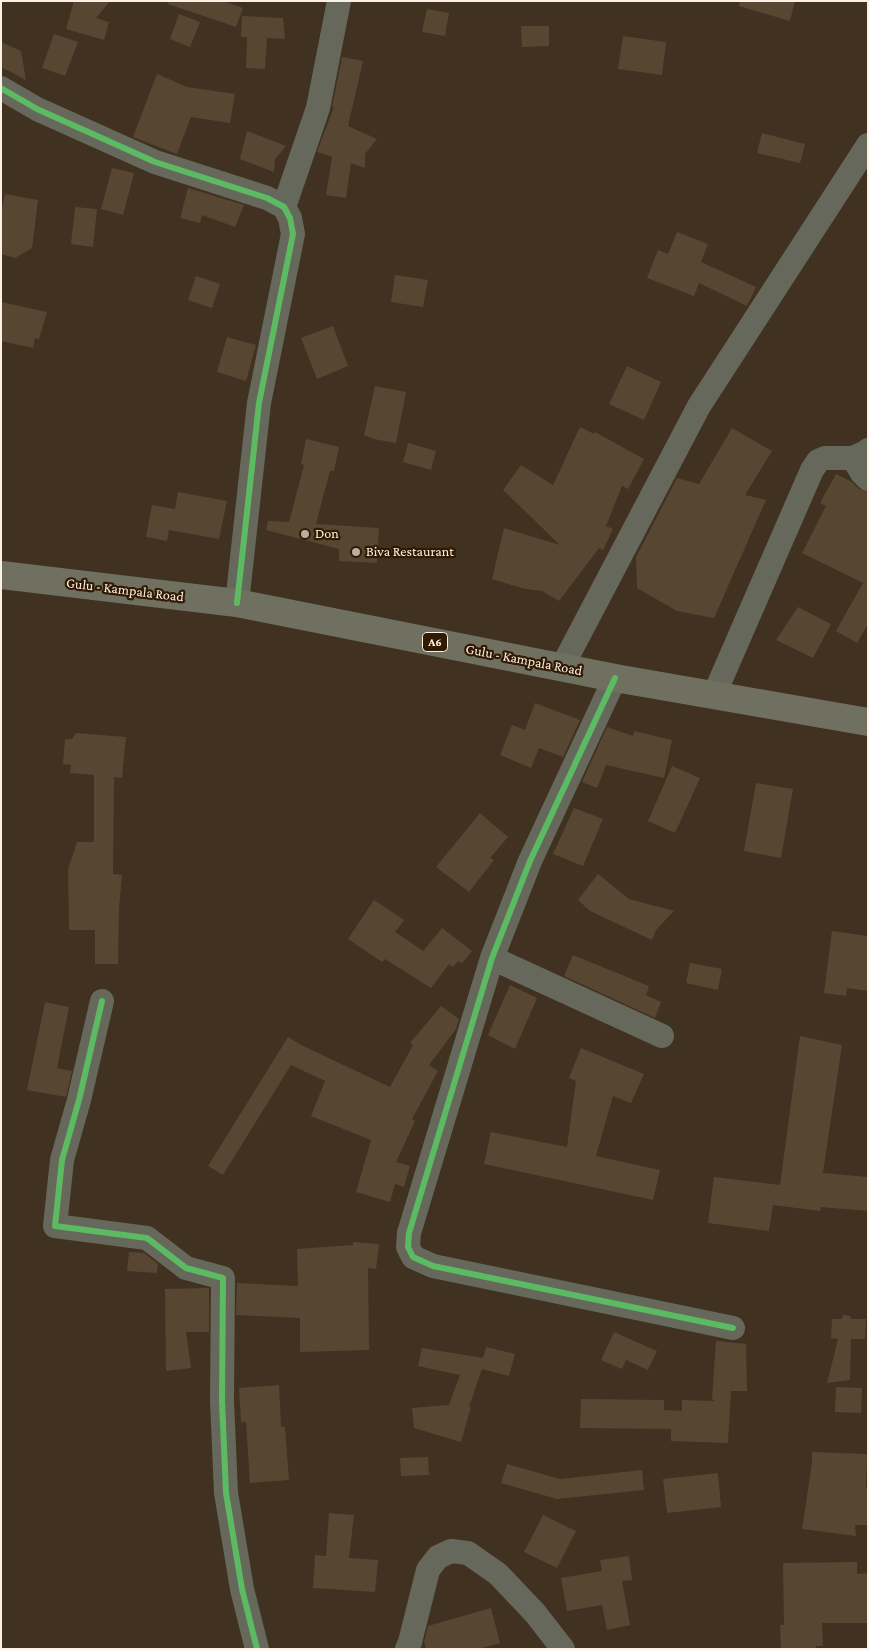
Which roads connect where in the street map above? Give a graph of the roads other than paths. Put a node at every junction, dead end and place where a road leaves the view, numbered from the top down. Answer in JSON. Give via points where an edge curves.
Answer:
{"nodes":[{"id":1,"x":339,"y":1,"type":"edge"},
{"id":2,"x":1,"y":88,"type":"edge"},
{"id":3,"x":868,"y":145,"type":"edge"},
{"id":4,"x":284,"y":207,"type":"junction"},
{"id":5,"x":861,"y":454,"type":"edge"},
{"id":6,"x":868,"y":479,"type":"edge"},
{"id":7,"x":1,"y":575,"type":"edge"},
{"id":8,"x":237,"y":603,"type":"junction"},
{"id":9,"x":562,"y":667,"type":"junction"},
{"id":10,"x":615,"y":678,"type":"junction"},
{"id":11,"x":714,"y":694,"type":"junction"},
{"id":12,"x":868,"y":722,"type":"edge"},
{"id":13,"x":492,"y":958,"type":"junction"},
{"id":14,"x":102,"y":1001,"type":"dead end"},
{"id":15,"x":662,"y":1036,"type":"dead end"},
{"id":16,"x":733,"y":1328,"type":"dead end"},
{"id":17,"x":257,"y":1649,"type":"edge"},
{"id":18,"x":407,"y":1649,"type":"edge"},
{"id":19,"x":563,"y":1649,"type":"edge"}],
"edges":[{"from":1,"to":4,"type":"street","via":[[318,108]]},
{"from":2,"to":4,"type":"street","via":[[37,109],[155,162],[267,198]]},
{"from":3,"to":9,"type":"street","via":[[699,406]]},
{"from":4,"to":8,"type":"street","via":[[293,234],[259,403]]},
{"from":5,"to":6,"type":"street","via":[[862,473]]},
{"from":5,"to":11,"type":"street","via":[[825,458],[818,461],[812,470]]},
{"from":7,"to":8,"type":"main road","name":"Gulu - Kampala Road","number":"A6"},
{"from":8,"to":9,"type":"main road","name":"Gulu - Kampala Road","number":"A6"},
{"from":9,"to":10,"type":"main road","name":"Gulu - Kampala Road","number":"A6"},
{"from":10,"to":11,"type":"main road","name":"Gulu - Kampala Road","number":"A6"},
{"from":10,"to":13,"type":"street","via":[[530,861]]},
{"from":11,"to":12,"type":"main road","name":"Gulu - Kampala Road","number":"A6"},
{"from":13,"to":15,"type":"street"},
{"from":13,"to":16,"type":"street","via":[[409,1233],[408,1247],[413,1257],[433,1266]]},
{"from":14,"to":17,"type":"street","via":[[62,1160],[55,1226],[147,1238],[186,1268],[224,1278],[222,1401],[226,1493],[242,1589]]},
{"from":18,"to":19,"type":"street","via":[[428,1570],[438,1557],[451,1551],[468,1553],[498,1574]]}]}
